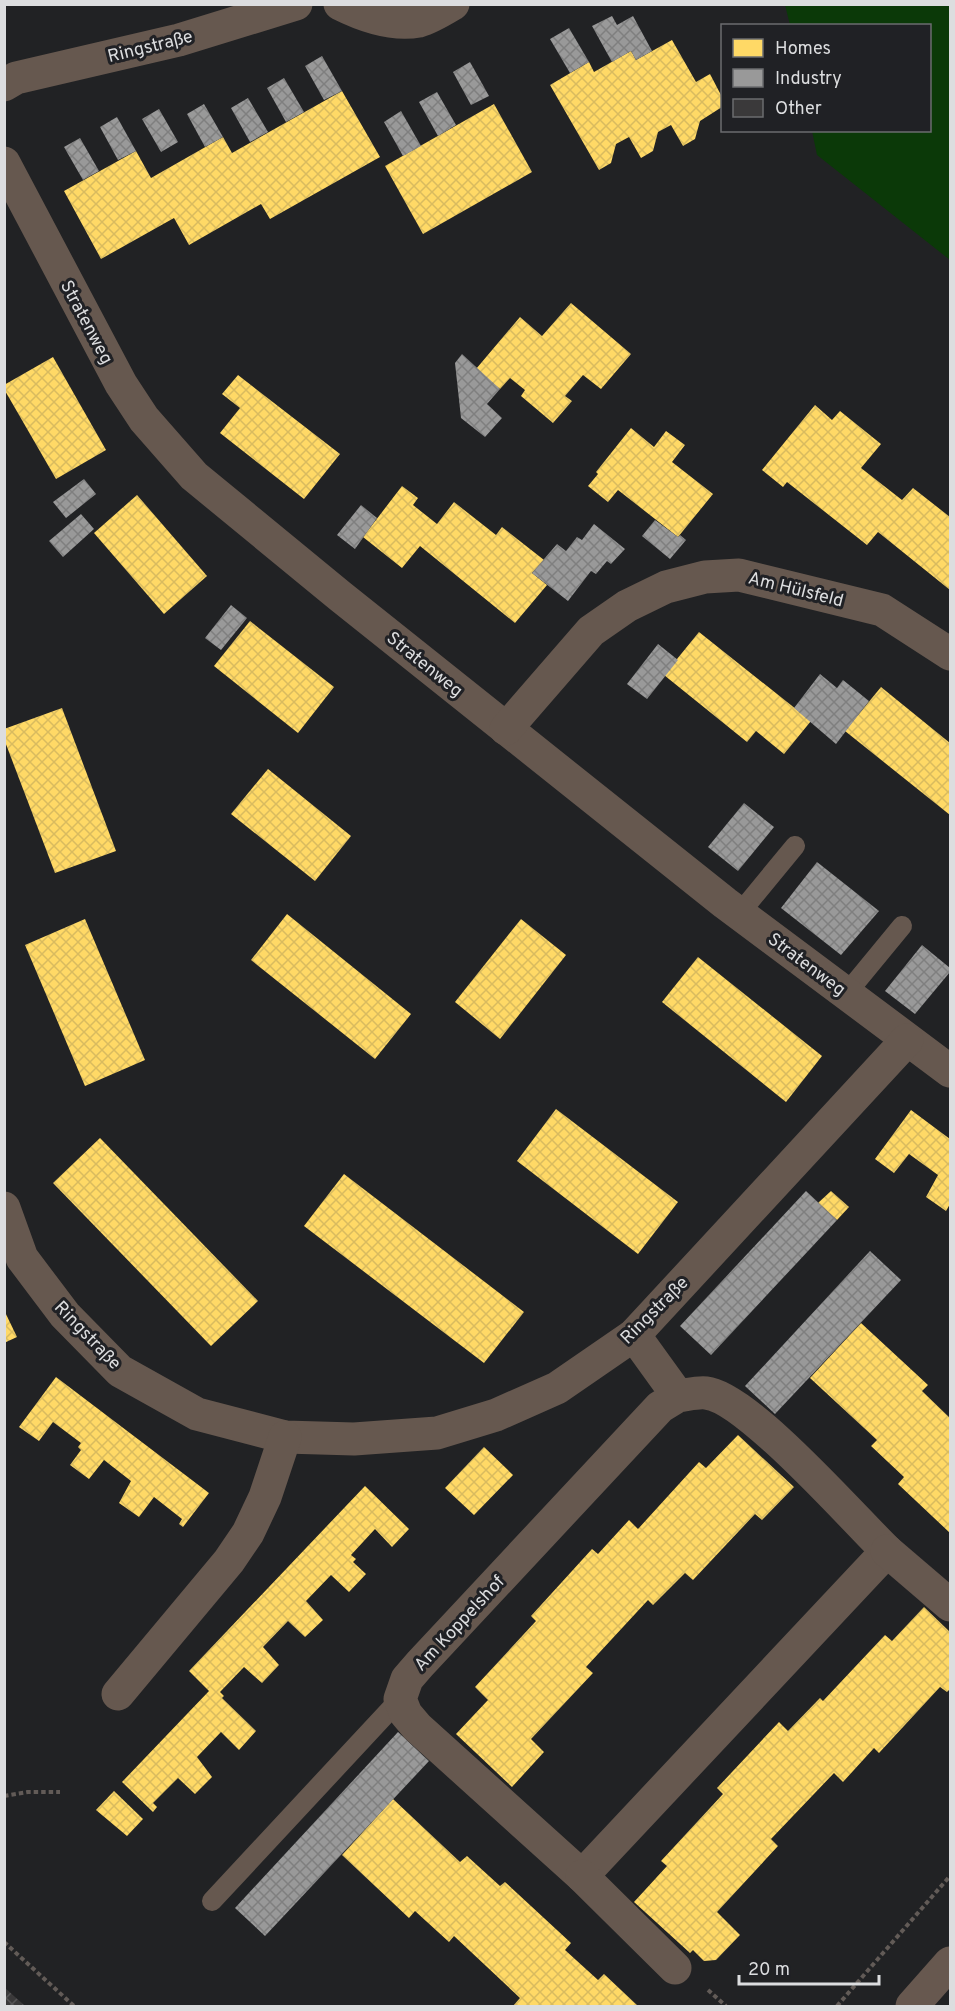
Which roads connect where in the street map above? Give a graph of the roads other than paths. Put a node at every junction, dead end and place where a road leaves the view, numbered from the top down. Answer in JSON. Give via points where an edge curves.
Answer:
{"nodes":[{"id":1,"x":297,"y":4,"type":"edge"},
{"id":2,"x":340,"y":4,"type":"edge"},
{"id":3,"x":453,"y":4,"type":"edge"},
{"id":4,"x":4,"y":85,"type":"edge"},
{"id":5,"x":4,"y":163,"type":"edge"},
{"id":6,"x":951,"y":654,"type":"edge"},
{"id":7,"x":506,"y":729,"type":"junction"},
{"id":8,"x":795,"y":846,"type":"dead end"},
{"id":9,"x":739,"y":914,"type":"junction"},
{"id":10,"x":902,"y":926,"type":"dead end"},
{"id":11,"x":846,"y":994,"type":"junction"},
{"id":12,"x":907,"y":1040,"type":"junction"},
{"id":13,"x":951,"y":1071,"type":"edge"},
{"id":14,"x":4,"y":1208,"type":"edge"},
{"id":15,"x":634,"y":1335,"type":"junction"},
{"id":16,"x":678,"y":1396,"type":"junction"},
{"id":17,"x":285,"y":1437,"type":"junction"},
{"id":18,"x":887,"y":1551,"type":"junction"},
{"id":19,"x":951,"y":1605,"type":"edge"},
{"id":20,"x":118,"y":1694,"type":"dead end"},
{"id":21,"x":400,"y":1699,"type":"junction"},
{"id":22,"x":582,"y":1876,"type":"junction"},
{"id":23,"x":212,"y":1901,"type":"dead end"},
{"id":24,"x":951,"y":1963,"type":"edge"},
{"id":25,"x":675,"y":1968,"type":"dead end"},
{"id":26,"x":912,"y":2007,"type":"edge"}],
"edges":[{"from":1,"to":4,"type":"street","name":"Ringstraße","via":[[180,40],[16,78]]},
{"from":2,"to":3,"type":"street","via":[[387,22],[419,21]]},
{"from":5,"to":7,"type":"street","name":"Stratenweg","via":[[121,384],[144,419],[194,476]]},
{"from":6,"to":7,"type":"street","name":"Am Hülsfeld","via":[[882,610],[739,575],[705,577],[666,587],[627,606],[591,631]]},
{"from":7,"to":9,"type":"street","name":"Stratenweg"},
{"from":8,"to":9,"type":"lane"},
{"from":9,"to":11,"type":"street","name":"Stratenweg"},
{"from":10,"to":11,"type":"lane"},
{"from":11,"to":12,"type":"street","name":"Stratenweg"},
{"from":12,"to":13,"type":"street","name":"Stratenweg"},
{"from":12,"to":15,"type":"street","name":"Ringstraße"},
{"from":14,"to":17,"type":"street","name":"Ringstraße","via":[[22,1258],[65,1315],[120,1371],[197,1414]]},
{"from":15,"to":16,"type":"street"},
{"from":15,"to":17,"type":"street","name":"Ringstraße","via":[[557,1388],[496,1415],[437,1433],[354,1439]]},
{"from":16,"to":18,"type":"street","via":[[706,1393],[739,1407]]},
{"from":16,"to":21,"type":"street","name":"Am Koppelshof","via":[[660,1407],[420,1664],[407,1679]]},
{"from":17,"to":20,"type":"street","via":[[248,1533]]},
{"from":18,"to":19,"type":"street"},
{"from":18,"to":22,"type":"street"},
{"from":21,"to":22,"type":"street","via":[[417,1727]]},
{"from":21,"to":23,"type":"lane"},
{"from":22,"to":25,"type":"street"},
{"from":24,"to":26,"type":"main road"}]}
